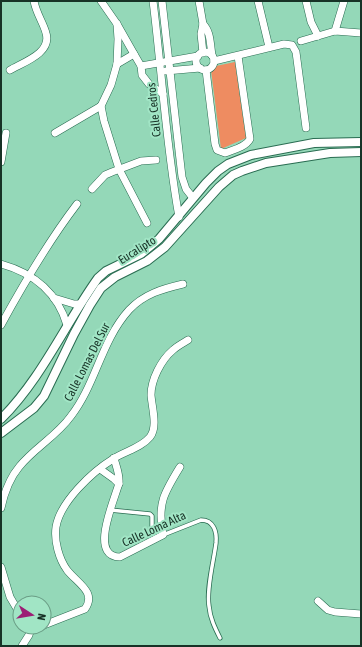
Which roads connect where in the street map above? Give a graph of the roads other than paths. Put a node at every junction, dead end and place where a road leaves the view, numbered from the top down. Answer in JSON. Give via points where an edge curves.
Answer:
{"nodes":[{"id":1,"x":34,"y":1,"type":"edge"},
{"id":2,"x":101,"y":1,"type":"edge"},
{"id":3,"x":153,"y":1,"type":"edge"},
{"id":4,"x":162,"y":1,"type":"edge"},
{"id":5,"x":199,"y":1,"type":"edge"},
{"id":6,"x":258,"y":1,"type":"edge"},
{"id":7,"x":306,"y":1,"type":"edge"},
{"id":8,"x":344,"y":1,"type":"edge"},
{"id":9,"x":117,"y":24,"type":"junction"},
{"id":10,"x":203,"y":24,"type":"junction"},
{"id":11,"x":336,"y":31,"type":"junction"},
{"id":12,"x":361,"y":35,"type":"edge"},
{"id":13,"x":318,"y":36,"type":"junction"},
{"id":14,"x":301,"y":41,"type":"dead end"},
{"id":15,"x":269,"y":48,"type":"junction"},
{"id":16,"x":134,"y":54,"type":"junction"},
{"id":17,"x":201,"y":54,"type":"junction"},
{"id":18,"x":238,"y":56,"type":"junction"},
{"id":19,"x":213,"y":58,"type":"junction"},
{"id":20,"x":169,"y":60,"type":"junction"},
{"id":21,"x":159,"y":63,"type":"junction"},
{"id":22,"x":117,"y":64,"type":"junction"},
{"id":23,"x":141,"y":66,"type":"junction"},
{"id":24,"x":203,"y":69,"type":"junction"},
{"id":25,"x":10,"y":70,"type":"dead end"},
{"id":26,"x":170,"y":70,"type":"junction"},
{"id":27,"x":161,"y":71,"type":"junction"},
{"id":28,"x":163,"y":94,"type":"junction"},
{"id":29,"x":101,"y":106,"type":"junction"},
{"id":30,"x":306,"y":128,"type":"dead end"},
{"id":31,"x":6,"y":133,"type":"dead end"},
{"id":32,"x":56,"y":133,"type":"dead end"},
{"id":33,"x":361,"y":142,"type":"edge"},
{"id":34,"x":290,"y":147,"type":"junction"},
{"id":35,"x":361,"y":152,"type":"edge"},
{"id":36,"x":290,"y":159,"type":"junction"},
{"id":37,"x":156,"y":160,"type":"dead end"},
{"id":38,"x":1,"y":162,"type":"edge"},
{"id":39,"x":120,"y":169,"type":"junction"},
{"id":40,"x":184,"y":183,"type":"junction"},
{"id":41,"x":173,"y":186,"type":"junction"},
{"id":42,"x":92,"y":189,"type":"dead end"},
{"id":43,"x":193,"y":198,"type":"junction"},
{"id":44,"x":77,"y":204,"type":"dead end"},
{"id":45,"x":179,"y":217,"type":"junction"},
{"id":46,"x":147,"y":223,"type":"dead end"},
{"id":47,"x":1,"y":264,"type":"edge"},
{"id":48,"x":29,"y":275,"type":"junction"},
{"id":49,"x":183,"y":284,"type":"dead end"},
{"id":50,"x":54,"y":298,"type":"junction"},
{"id":51,"x":80,"y":304,"type":"junction"},
{"id":52,"x":1,"y":325,"type":"edge"},
{"id":53,"x":67,"y":325,"type":"junction"},
{"id":54,"x":188,"y":340,"type":"dead end"},
{"id":55,"x":1,"y":419,"type":"edge"},
{"id":56,"x":1,"y":433,"type":"edge"},
{"id":57,"x":114,"y":458,"type":"junction"},
{"id":58,"x":180,"y":467,"type":"dead end"},
{"id":59,"x":100,"y":469,"type":"junction"},
{"id":60,"x":118,"y":484,"type":"junction"},
{"id":61,"x":1,"y":508,"type":"edge"},
{"id":62,"x":110,"y":510,"type":"junction"},
{"id":63,"x":152,"y":529,"type":"dead end"},
{"id":64,"x":163,"y":535,"type":"junction"},
{"id":65,"x":1,"y":567,"type":"edge"},
{"id":66,"x":12,"y":600,"type":"edge"},
{"id":67,"x":318,"y":601,"type":"dead end"},
{"id":68,"x":361,"y":614,"type":"edge"},
{"id":69,"x":52,"y":622,"type":"edge"},
{"id":70,"x":30,"y":635,"type":"edge"},
{"id":71,"x":220,"y":638,"type":"dead end"},
{"id":72,"x":22,"y":646,"type":"edge"}],
"edges":[{"from":1,"to":25,"type":"street","via":[[46,32],[46,45],[40,53]]},
{"from":2,"to":9,"type":"street"},
{"from":3,"to":21,"type":"street","name":"Calle Cedros"},
{"from":4,"to":20,"type":"street","name":"Calle Cedros"},
{"from":5,"to":10,"type":"street"},
{"from":6,"to":15,"type":"street"},
{"from":7,"to":13,"type":"street","via":[[311,22]]},
{"from":8,"to":11,"type":"street"},
{"from":9,"to":16,"type":"street"},
{"from":9,"to":22,"type":"street"},
{"from":10,"to":17,"type":"street"},
{"from":10,"to":19,"type":"street","via":[[209,34]]},
{"from":11,"to":12,"type":"street"},
{"from":11,"to":13,"type":"street"},
{"from":13,"to":14,"type":"street"},
{"from":15,"to":18,"type":"street"},
{"from":15,"to":30,"type":"street","via":[[289,44],[296,52]]},
{"from":16,"to":22,"type":"street"},
{"from":16,"to":23,"type":"street"},
{"from":17,"to":19,"type":"street","via":[[206,52]]},
{"from":17,"to":20,"type":"street"},
{"from":17,"to":24,"type":"street","via":[[196,62]]},
{"from":18,"to":19,"type":"street"},
{"from":18,"to":24,"type":"street","via":[[250,136],[248,142],[225,153],[216,148]]},
{"from":19,"to":24,"type":"street","via":[[210,69]]},
{"from":20,"to":21,"type":"street"},
{"from":20,"to":26,"type":"street","name":"Calle Cedros"},
{"from":21,"to":23,"type":"street"},
{"from":21,"to":27,"type":"street","name":"Calle Cedros"},
{"from":22,"to":29,"type":"street"},
{"from":23,"to":28,"type":"street","via":[[145,79]]},
{"from":24,"to":26,"type":"street"},
{"from":26,"to":27,"type":"street"},
{"from":26,"to":40,"type":"street","name":"Calle Cedros"},
{"from":27,"to":28,"type":"street","name":"Calle Cedros"},
{"from":28,"to":41,"type":"street","name":"Calle Cedros"},
{"from":29,"to":32,"type":"street"},
{"from":29,"to":39,"type":"street"},
{"from":31,"to":38,"type":"street"},
{"from":33,"to":34,"type":"street","name":"Eucalipto","via":[[314,143]]},
{"from":34,"to":36,"type":"street"},
{"from":34,"to":43,"type":"street","name":"Eucalipto","via":[[251,155],[228,164]]},
{"from":35,"to":36,"type":"street","name":"Eucalipto","via":[[337,152]]},
{"from":36,"to":56,"type":"street","name":"Eucalipto","via":[[266,163],[233,175],[165,247],[147,261],[106,283],[97,293],[77,328],[44,396],[34,408]]},
{"from":37,"to":39,"type":"street","via":[[141,161]]},
{"from":39,"to":42,"type":"street","via":[[105,175]]},
{"from":39,"to":46,"type":"street"},
{"from":40,"to":41,"type":"street"},
{"from":40,"to":43,"type":"street","name":"Calle Cedros"},
{"from":41,"to":45,"type":"street","name":"Calle Cedros"},
{"from":43,"to":45,"type":"street","name":"Eucalipto"},
{"from":44,"to":48,"type":"street"},
{"from":45,"to":51,"type":"street","name":"Eucalipto","via":[[144,251],[98,278]]},
{"from":47,"to":48,"type":"street"},
{"from":48,"to":50,"type":"street","via":[[42,284]]},
{"from":48,"to":52,"type":"street"},
{"from":49,"to":61,"type":"street","name":"Calle Lomas Del Sur","via":[[155,291],[130,309],[121,320],[111,335],[79,405],[63,426],[19,466],[8,486]]},
{"from":50,"to":51,"type":"street"},
{"from":50,"to":53,"type":"street"},
{"from":51,"to":53,"type":"street","name":"Eucalipto"},
{"from":53,"to":55,"type":"street","name":"Eucalipto","via":[[31,382]]},
{"from":54,"to":57,"type":"street","via":[[168,355],[152,386],[153,428],[150,436],[142,444]]},
{"from":57,"to":59,"type":"street"},
{"from":57,"to":60,"type":"street","name":"Calle Loma Alta","via":[[119,476]]},
{"from":58,"to":64,"type":"street","via":[[162,502],[160,514]]},
{"from":59,"to":60,"type":"street","via":[[114,478]]},
{"from":59,"to":69,"type":"street","via":[[72,494],[64,505],[56,528],[60,556],[67,570],[86,590],[88,604],[78,613]]},
{"from":60,"to":62,"type":"street","name":"Calle Loma Alta"},
{"from":62,"to":63,"type":"lane","via":[[150,514]]},
{"from":62,"to":64,"type":"street","name":"Calle Loma Alta","via":[[104,537],[107,551],[111,555],[120,557]]},
{"from":64,"to":71,"type":"lane","name":"Calle Loma Alta","via":[[201,520],[206,520],[213,526],[217,536],[208,604]]},
{"from":65,"to":66,"type":"street"},
{"from":67,"to":68,"type":"street","via":[[328,610]]},
{"from":70,"to":72,"type":"street"}]}
